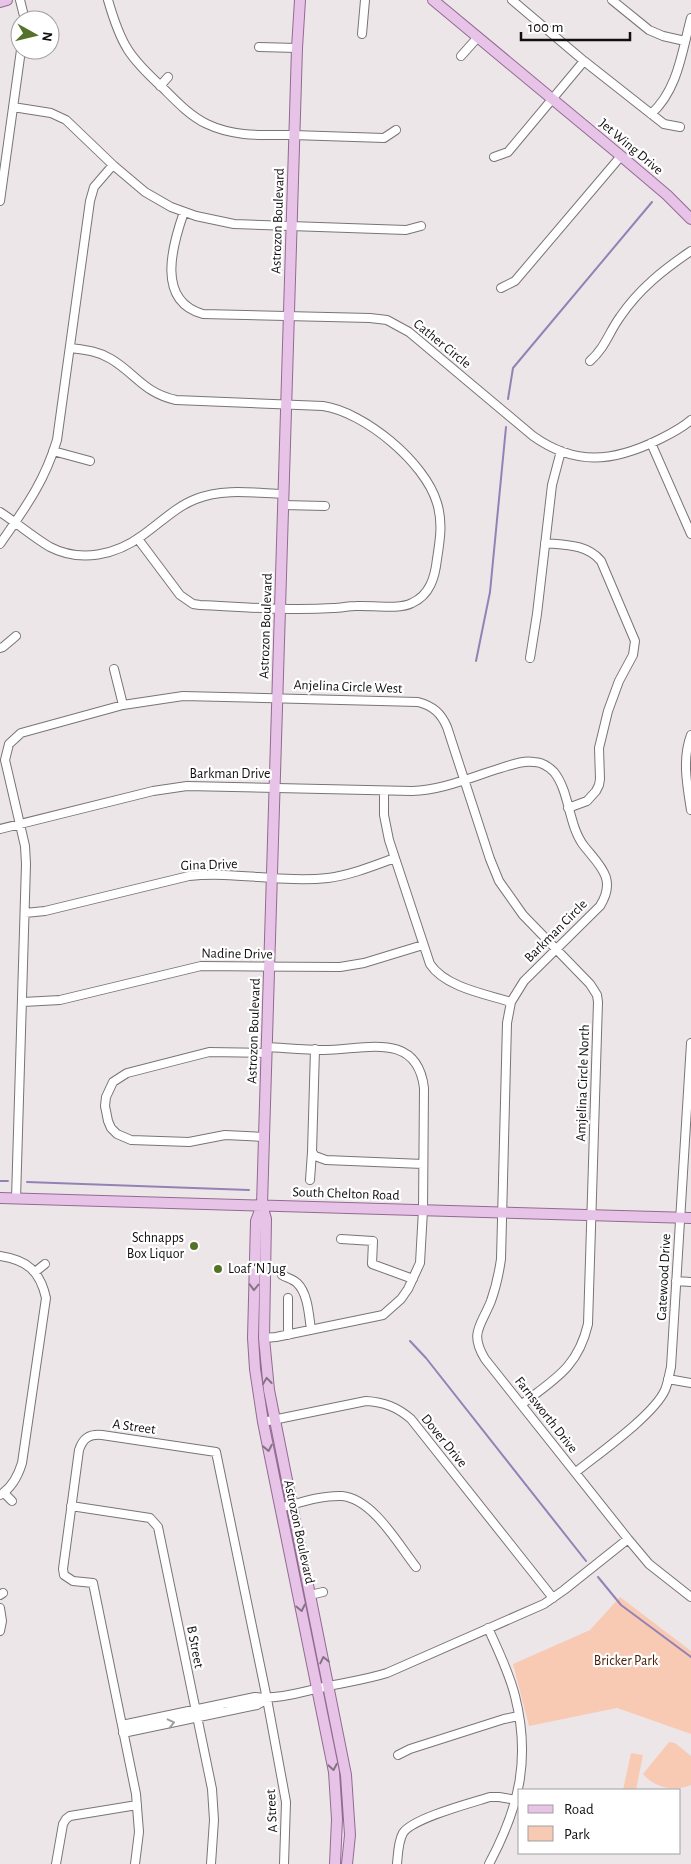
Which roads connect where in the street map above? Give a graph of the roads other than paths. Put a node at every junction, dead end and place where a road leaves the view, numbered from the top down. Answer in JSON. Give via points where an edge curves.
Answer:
{"nodes":[{"id":1,"x":8,"y":0,"type":"edge"},
{"id":2,"x":108,"y":0,"type":"edge"},
{"id":3,"x":300,"y":0,"type":"edge"},
{"id":4,"x":365,"y":0,"type":"edge"},
{"id":5,"x":432,"y":0,"type":"edge"},
{"id":6,"x":512,"y":0,"type":"edge"},
{"id":7,"x":612,"y":0,"type":"edge"},
{"id":8,"x":627,"y":0,"type":"edge"},
{"id":9,"x":0,"y":2,"type":"edge"},
{"id":10,"x":621,"y":8,"type":"junction"},
{"id":11,"x":691,"y":18,"type":"edge"},
{"id":12,"x":362,"y":34,"type":"dead end"},
{"id":13,"x":478,"y":37,"type":"junction"},
{"id":14,"x":685,"y":42,"type":"junction"},
{"id":15,"x":260,"y":47,"type":"dead end"},
{"id":16,"x":297,"y":48,"type":"junction"},
{"id":17,"x":461,"y":56,"type":"dead end"},
{"id":18,"x":20,"y":60,"type":"edge"},
{"id":19,"x":584,"y":61,"type":"junction"},
{"id":20,"x":168,"y":77,"type":"dead end"},
{"id":21,"x":160,"y":86,"type":"junction"},
{"id":22,"x":552,"y":99,"type":"junction"},
{"id":23,"x":13,"y":107,"type":"junction"},
{"id":24,"x":651,"y":114,"type":"junction"},
{"id":25,"x":680,"y":127,"type":"dead end"},
{"id":26,"x":396,"y":130,"type":"dead end"},
{"id":27,"x":295,"y":135,"type":"junction"},
{"id":28,"x":620,"y":156,"type":"junction"},
{"id":29,"x":494,"y":157,"type":"dead end"},
{"id":30,"x":113,"y":165,"type":"junction"},
{"id":31,"x":2,"y":178,"type":"edge"},
{"id":32,"x":0,"y":201,"type":"edge"},
{"id":33,"x":184,"y":212,"type":"junction"},
{"id":34,"x":691,"y":219,"type":"edge"},
{"id":35,"x":292,"y":225,"type":"junction"},
{"id":36,"x":421,"y":226,"type":"dead end"},
{"id":37,"x":691,"y":251,"type":"edge"},
{"id":38,"x":501,"y":288,"type":"dead end"},
{"id":39,"x":289,"y":315,"type":"junction"},
{"id":40,"x":70,"y":348,"type":"junction"},
{"id":41,"x":590,"y":361,"type":"dead end"},
{"id":42,"x":286,"y":405,"type":"junction"},
{"id":43,"x":691,"y":420,"type":"edge"},
{"id":44,"x":651,"y":443,"type":"junction"},
{"id":45,"x":53,"y":451,"type":"junction"},
{"id":46,"x":561,"y":452,"type":"junction"},
{"id":47,"x":90,"y":461,"type":"dead end"},
{"id":48,"x":283,"y":500,"type":"junction"},
{"id":49,"x":325,"y":506,"type":"dead end"},
{"id":50,"x":0,"y":512,"type":"edge"},
{"id":51,"x":15,"y":522,"type":"junction"},
{"id":52,"x":691,"y":534,"type":"edge"},
{"id":53,"x":138,"y":539,"type":"junction"},
{"id":54,"x":545,"y":543,"type":"junction"},
{"id":55,"x":0,"y":544,"type":"edge"},
{"id":56,"x":280,"y":608,"type":"junction"},
{"id":57,"x":16,"y":636,"type":"dead end"},
{"id":58,"x":0,"y":648,"type":"edge"},
{"id":59,"x":530,"y":658,"type":"dead end"},
{"id":60,"x":114,"y":669,"type":"dead end"},
{"id":61,"x":277,"y":698,"type":"junction"},
{"id":62,"x":123,"y":705,"type":"junction"},
{"id":63,"x":691,"y":735,"type":"edge"},
{"id":64,"x":464,"y":779,"type":"junction"},
{"id":65,"x":275,"y":787,"type":"junction"},
{"id":66,"x":384,"y":791,"type":"junction"},
{"id":67,"x":691,"y":806,"type":"edge"},
{"id":68,"x":568,"y":808,"type":"junction"},
{"id":69,"x":691,"y":810,"type":"edge"},
{"id":70,"x":20,"y":824,"type":"junction"},
{"id":71,"x":0,"y":829,"type":"edge"},
{"id":72,"x":395,"y":858,"type":"junction"},
{"id":73,"x":272,"y":877,"type":"junction"},
{"id":74,"x":25,"y":913,"type":"junction"},
{"id":75,"x":423,"y":945,"type":"junction"},
{"id":76,"x":556,"y":948,"type":"junction"},
{"id":77,"x":269,"y":967,"type":"junction"},
{"id":78,"x":23,"y":1002,"type":"junction"},
{"id":79,"x":511,"y":1002,"type":"junction"},
{"id":80,"x":691,"y":1042,"type":"edge"},
{"id":81,"x":314,"y":1049,"type":"junction"},
{"id":82,"x":267,"y":1050,"type":"junction"},
{"id":83,"x":690,"y":1082,"type":"edge"},
{"id":84,"x":264,"y":1137,"type":"junction"},
{"id":85,"x":312,"y":1152,"type":"junction"},
{"id":86,"x":422,"y":1164,"type":"junction"},
{"id":87,"x":310,"y":1180,"type":"dead end"},
{"id":88,"x":0,"y":1198,"type":"edge"},
{"id":89,"x":16,"y":1199,"type":"junction"},
{"id":90,"x":262,"y":1205,"type":"junction"},
{"id":91,"x":422,"y":1210,"type":"junction"},
{"id":92,"x":501,"y":1213,"type":"junction"},
{"id":93,"x":591,"y":1216,"type":"junction"},
{"id":94,"x":680,"y":1218,"type":"junction"},
{"id":95,"x":691,"y":1218,"type":"edge"},
{"id":96,"x":341,"y":1239,"type":"dead end"},
{"id":97,"x":0,"y":1256,"type":"edge"},
{"id":98,"x":45,"y":1264,"type":"dead end"},
{"id":99,"x":35,"y":1272,"type":"junction"},
{"id":100,"x":282,"y":1275,"type":"dead end"},
{"id":101,"x":413,"y":1279,"type":"junction"},
{"id":102,"x":676,"y":1281,"type":"junction"},
{"id":103,"x":691,"y":1282,"type":"edge"},
{"id":104,"x":288,"y":1298,"type":"dead end"},
{"id":105,"x":311,"y":1330,"type":"junction"},
{"id":106,"x":288,"y":1335,"type":"junction"},
{"id":107,"x":264,"y":1338,"type":"junction"},
{"id":108,"x":668,"y":1379,"type":"junction"},
{"id":109,"x":691,"y":1383,"type":"edge"},
{"id":110,"x":522,"y":1404,"type":"junction"},
{"id":111,"x":274,"y":1420,"type":"junction"},
{"id":112,"x":263,"y":1422,"type":"junction"},
{"id":113,"x":576,"y":1472,"type":"junction"},
{"id":114,"x":2,"y":1494,"type":"edge"},
{"id":115,"x":12,"y":1501,"type":"dead end"},
{"id":116,"x":292,"y":1505,"type":"junction"},
{"id":117,"x":71,"y":1506,"type":"junction"},
{"id":118,"x":280,"y":1508,"type":"junction"},
{"id":119,"x":628,"y":1539,"type":"junction"},
{"id":120,"x":416,"y":1567,"type":"dead end"},
{"id":121,"x":323,"y":1592,"type":"dead end"},
{"id":122,"x":310,"y":1595,"type":"junction"},
{"id":123,"x":691,"y":1597,"type":"edge"},
{"id":124,"x":553,"y":1598,"type":"junction"},
{"id":125,"x":0,"y":1608,"type":"edge"},
{"id":126,"x":488,"y":1628,"type":"junction"},
{"id":127,"x":0,"y":1631,"type":"edge"},
{"id":128,"x":329,"y":1686,"type":"junction"},
{"id":129,"x":318,"y":1689,"type":"junction"},
{"id":130,"x":267,"y":1699,"type":"junction"},
{"id":131,"x":195,"y":1713,"type":"junction"},
{"id":132,"x":519,"y":1716,"type":"junction"},
{"id":133,"x":122,"y":1725,"type":"junction"},
{"id":134,"x":123,"y":1733,"type":"junction"},
{"id":135,"x":398,"y":1755,"type":"dead end"},
{"id":136,"x":518,"y":1789,"type":"edge"},
{"id":137,"x":518,"y":1792,"type":"edge"},
{"id":138,"x":517,"y":1800,"type":"junction"},
{"id":139,"x":138,"y":1805,"type":"junction"},
{"id":140,"x":56,"y":1864,"type":"edge"},
{"id":141,"x":135,"y":1864,"type":"edge"},
{"id":142,"x":211,"y":1864,"type":"edge"},
{"id":143,"x":284,"y":1864,"type":"edge"},
{"id":144,"x":336,"y":1864,"type":"edge"},
{"id":145,"x":348,"y":1864,"type":"edge"},
{"id":146,"x":396,"y":1864,"type":"edge"},
{"id":147,"x":489,"y":1864,"type":"edge"}],
"edges":[{"from":1,"to":9,"type":"main road"},
{"from":2,"to":21,"type":"street","via":[[124,46]]},
{"from":3,"to":16,"type":"main road","name":"Astrozon Boulevard"},
{"from":4,"to":12,"type":"street"},
{"from":5,"to":13,"type":"main road","name":"Jet Wing Drive"},
{"from":6,"to":19,"type":"street"},
{"from":7,"to":10,"type":"street"},
{"from":8,"to":10,"type":"street"},
{"from":10,"to":14,"type":"street","via":[[649,30]]},
{"from":11,"to":14,"type":"street"},
{"from":13,"to":17,"type":"street"},
{"from":13,"to":22,"type":"main road","name":"Jet Wing Drive"},
{"from":14,"to":24,"type":"street","via":[[672,86]]},
{"from":15,"to":16,"type":"street"},
{"from":16,"to":27,"type":"main road","name":"Astrozon Boulevard"},
{"from":18,"to":23,"type":"street"},
{"from":19,"to":22,"type":"street"},
{"from":19,"to":24,"type":"street"},
{"from":20,"to":21,"type":"street"},
{"from":21,"to":27,"type":"street","via":[[194,117],[220,130]]},
{"from":22,"to":28,"type":"main road","name":"Jet Wing Drive"},
{"from":22,"to":29,"type":"street","via":[[508,152]]},
{"from":23,"to":30,"type":"street","via":[[51,113],[66,120]]},
{"from":23,"to":31,"type":"street"},
{"from":24,"to":25,"type":"street","via":[[664,124]]},
{"from":26,"to":27,"type":"street","via":[[384,138]]},
{"from":27,"to":35,"type":"main road","name":"Astrozon Boulevard"},
{"from":28,"to":34,"type":"main road","name":"Jet Wing Drive"},
{"from":28,"to":38,"type":"street","via":[[515,282]]},
{"from":30,"to":33,"type":"street","via":[[145,192]]},
{"from":30,"to":40,"type":"street","via":[[91,194]]},
{"from":31,"to":32,"type":"street"},
{"from":33,"to":35,"type":"street","via":[[234,224]]},
{"from":33,"to":39,"type":"street","name":"Cather Circle","via":[[174,244],[172,279],[176,295],[186,307],[204,314]]},
{"from":35,"to":36,"type":"street","via":[[406,230]]},
{"from":35,"to":39,"type":"main road","name":"Astrozon Boulevard"},
{"from":37,"to":41,"type":"street","via":[[635,296],[601,352]]},
{"from":39,"to":42,"type":"main road","name":"Astrozon Boulevard"},
{"from":39,"to":46,"type":"street","name":"Cather Circle","via":[[370,318],[395,323],[533,436]]},
{"from":40,"to":42,"type":"street","via":[[110,358],[146,388],[165,398],[186,402]]},
{"from":40,"to":45,"type":"street"},
{"from":42,"to":48,"type":"main road","name":"Astrozon Boulevard"},
{"from":42,"to":56,"type":"street","via":[[323,406],[346,412],[393,443],[430,485],[437,501],[441,528],[434,578],[426,592],[407,606]]},
{"from":43,"to":44,"type":"street","name":"Cather Circle","via":[[679,430]]},
{"from":44,"to":46,"type":"street","name":"Cather Circle","via":[[622,455],[602,458]]},
{"from":44,"to":52,"type":"street"},
{"from":45,"to":47,"type":"street"},
{"from":45,"to":51,"type":"street","via":[[37,491]]},
{"from":46,"to":54,"type":"street","via":[[552,485]]},
{"from":48,"to":49,"type":"street"},
{"from":48,"to":53,"type":"street","via":[[227,493],[205,496],[185,505]]},
{"from":48,"to":56,"type":"main road","name":"Astrozon Boulevard"},
{"from":50,"to":51,"type":"street"},
{"from":51,"to":53,"type":"street","via":[[52,547],[71,554],[92,556],[108,553]]},
{"from":51,"to":55,"type":"street"},
{"from":53,"to":56,"type":"street","via":[[180,595],[193,604]]},
{"from":54,"to":59,"type":"street"},
{"from":54,"to":68,"type":"street","via":[[585,548],[597,556],[635,641],[633,655],[608,712],[599,748],[599,785],[587,801]]},
{"from":56,"to":61,"type":"main road","name":"Astrozon Boulevard"},
{"from":57,"to":58,"type":"street"},
{"from":60,"to":62,"type":"street"},
{"from":61,"to":62,"type":"street","name":"Anjelina Circle West","via":[[195,695]]},
{"from":61,"to":64,"type":"street","name":"Anjelina Circle West","via":[[426,704],[443,719]]},
{"from":61,"to":65,"type":"main road","name":"Astrozon Boulevard"},
{"from":62,"to":70,"type":"street","name":"Anjelina Circle West","via":[[29,729],[14,738],[5,760]]},
{"from":63,"to":67,"type":"street","via":[[686,766]]},
{"from":64,"to":66,"type":"street","name":"Barkman Drive","via":[[430,790]]},
{"from":64,"to":68,"type":"street","name":"Barkman Circle","via":[[519,763],[536,762],[554,772]]},
{"from":64,"to":76,"type":"street","name":"Amjelina Circle North","via":[[499,881],[523,915]]},
{"from":65,"to":66,"type":"street","name":"Barkman Drive"},
{"from":65,"to":70,"type":"street","name":"Barkman Drive","via":[[202,785],[171,788]]},
{"from":65,"to":73,"type":"main road","name":"Astrozon Boulevard"},
{"from":66,"to":72,"type":"street","via":[[385,824]]},
{"from":67,"to":69,"type":"street"},
{"from":68,"to":76,"type":"street","name":"Barkman Circle","via":[[579,839],[605,873],[607,886],[600,906]]},
{"from":70,"to":71,"type":"street","name":"Barkman Drive"},
{"from":70,"to":74,"type":"street","name":"Anjelina Circle West","via":[[26,855]]},
{"from":72,"to":73,"type":"street","name":"Gina Drive","via":[[327,878]]},
{"from":72,"to":75,"type":"street"},
{"from":73,"to":74,"type":"street","name":"Gina Drive","via":[[189,876]]},
{"from":73,"to":77,"type":"main road","name":"Astrozon Boulevard"},
{"from":74,"to":78,"type":"street","name":"Anjelina Circle West"},
{"from":75,"to":77,"type":"street","name":"Nadine Drive","via":[[353,965]]},
{"from":75,"to":79,"type":"street","via":[[435,971],[447,981]]},
{"from":76,"to":79,"type":"street","name":"Barkman Circle","via":[[524,981]]},
{"from":76,"to":93,"type":"street","name":"Amjelina Circle North","via":[[597,994]]},
{"from":77,"to":78,"type":"street","name":"Nadine Drive","via":[[201,966],[60,1000]]},
{"from":77,"to":82,"type":"main road","name":"Astrozon Boulevard"},
{"from":78,"to":89,"type":"street","name":"Anjelina Circle West"},
{"from":79,"to":92,"type":"street","name":"Barkman Circle","via":[[507,1023]]},
{"from":80,"to":83,"type":"street","name":"Gatewood Drive"},
{"from":81,"to":82,"type":"street"},
{"from":81,"to":85,"type":"street"},
{"from":81,"to":86,"type":"street","via":[[391,1047],[411,1058],[420,1071],[424,1088]]},
{"from":82,"to":84,"type":"main road","name":"Astrozon Boulevard"},
{"from":82,"to":84,"type":"street","via":[[210,1052],[126,1073],[113,1082],[105,1106],[111,1128],[131,1140],[189,1142],[225,1135]]},
{"from":83,"to":94,"type":"street","name":"Gatewood Drive"},
{"from":84,"to":90,"type":"main road","name":"Astrozon Boulevard"},
{"from":85,"to":86,"type":"street","via":[[326,1160]]},
{"from":85,"to":87,"type":"street"},
{"from":86,"to":91,"type":"street"},
{"from":88,"to":89,"type":"main road","name":"South Chelton Road"},
{"from":89,"to":90,"type":"main road","name":"South Chelton Road"},
{"from":90,"to":91,"type":"main road","name":"South Chelton Road"},
{"from":90,"to":107,"type":"main road","name":"Astrozon Boulevard","via":[[266,1219]]},
{"from":90,"to":112,"type":"main road","name":"Astrozon Boulevard","one_way":true,"via":[[256,1221],[253,1338],[254,1369]]},
{"from":91,"to":92,"type":"main road","name":"South Chelton Road"},
{"from":91,"to":101,"type":"street","via":[[420,1263]]},
{"from":92,"to":93,"type":"main road","name":"South Chelton Road"},
{"from":92,"to":110,"type":"street","name":"Farnsworth Drive","via":[[498,1280],[476,1337],[485,1359]]},
{"from":93,"to":94,"type":"main road","name":"South Chelton Road"},
{"from":93,"to":110,"type":"street","name":"Amjelina Circle North","via":[[588,1324],[584,1339],[572,1363]]},
{"from":94,"to":95,"type":"main road","name":"South Chelton Road"},
{"from":94,"to":102,"type":"street","name":"Gatewood Drive"},
{"from":96,"to":101,"type":"street","via":[[372,1241],[372,1264]]},
{"from":97,"to":99,"type":"street","via":[[23,1262]]},
{"from":98,"to":99,"type":"street"},
{"from":99,"to":114,"type":"street","via":[[43,1285],[45,1305],[22,1463],[19,1473]]},
{"from":100,"to":105,"type":"street","via":[[300,1286]]},
{"from":101,"to":105,"type":"street","via":[[401,1299],[382,1315]]},
{"from":102,"to":103,"type":"street"},
{"from":102,"to":108,"type":"street","name":"Gatewood Drive"},
{"from":104,"to":106,"type":"street"},
{"from":105,"to":106,"type":"street"},
{"from":106,"to":107,"type":"street"},
{"from":111,"to":107,"type":"main road","name":"Astrozon Boulevard","one_way":true},
{"from":108,"to":109,"type":"street"},
{"from":108,"to":113,"type":"street","name":"Gatewood Drive","via":[[657,1403]]},
{"from":110,"to":113,"type":"street","name":"Farnsworth Drive"},
{"from":111,"to":112,"type":"street","name":"Dover Drive"},
{"from":111,"to":116,"type":"main road","name":"Astrozon Boulevard"},
{"from":111,"to":124,"type":"street","name":"Dover Drive","via":[[366,1402],[379,1402],[401,1411],[411,1419]]},
{"from":112,"to":118,"type":"main road","name":"Astrozon Boulevard","one_way":true},
{"from":113,"to":119,"type":"street","name":"Farnsworth Drive"},
{"from":114,"to":115,"type":"street"},
{"from":116,"to":118,"type":"street"},
{"from":116,"to":120,"type":"street","via":[[330,1496],[351,1498],[362,1503]]},
{"from":116,"to":122,"type":"main road","name":"Astrozon Boulevard"},
{"from":117,"to":130,"type":"street","name":"A Street","via":[[79,1450],[86,1437],[91,1435],[216,1452]]},
{"from":117,"to":131,"type":"street","name":"B Street","via":[[154,1518]]},
{"from":117,"to":133,"type":"street","name":"A Street","via":[[64,1574],[73,1581],[93,1583]]},
{"from":118,"to":129,"type":"main road","name":"Astrozon Boulevard","one_way":true},
{"from":119,"to":123,"type":"street","name":"Farnsworth Drive","via":[[649,1564]]},
{"from":119,"to":124,"type":"street"},
{"from":121,"to":122,"type":"street"},
{"from":128,"to":122,"type":"main road","name":"Astrozon Boulevard","one_way":true},
{"from":124,"to":126,"type":"street"},
{"from":125,"to":127,"type":"street"},
{"from":126,"to":128,"type":"street","via":[[387,1673]]},
{"from":126,"to":132,"type":"street","via":[[508,1673]]},
{"from":128,"to":129,"type":"street"},
{"from":128,"to":145,"type":"main road","name":"Astrozon Boulevard","via":[[349,1793]]},
{"from":129,"to":130,"type":"street"},
{"from":129,"to":144,"type":"main road","name":"Astrozon Boulevard","one_way":true,"via":[[334,1772],[338,1819]]},
{"from":130,"to":131,"type":"street","via":[[255,1697]]},
{"from":130,"to":143,"type":"street","name":"A Street","via":[[286,1802]]},
{"from":131,"to":133,"type":"street"},
{"from":134,"to":131,"type":"street","one_way":true},
{"from":131,"to":142,"type":"street","name":"B Street","via":[[212,1789]]},
{"from":132,"to":135,"type":"street","via":[[504,1718]]},
{"from":132,"to":136,"type":"street","via":[[522,1759]]},
{"from":133,"to":134,"type":"street","name":"A Street"},
{"from":134,"to":139,"type":"street","name":"A Street"},
{"from":137,"to":138,"type":"street"},
{"from":138,"to":146,"type":"street","via":[[490,1797],[410,1826],[403,1832]]},
{"from":138,"to":147,"type":"street"},
{"from":139,"to":140,"type":"street","via":[[70,1816],[64,1824]]},
{"from":139,"to":141,"type":"street","name":"A Street"}]}
